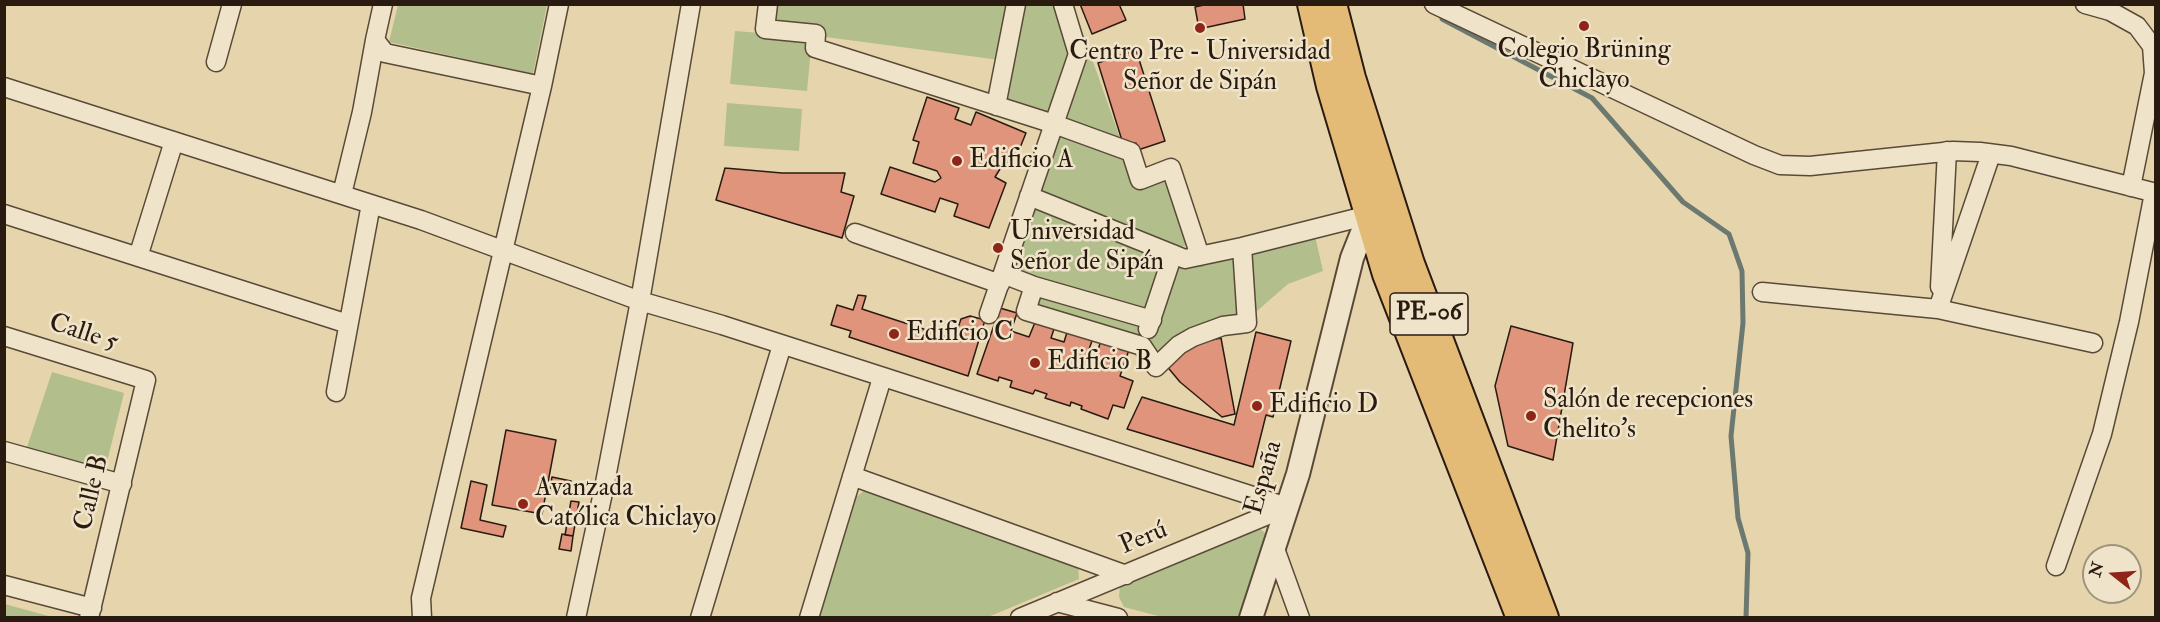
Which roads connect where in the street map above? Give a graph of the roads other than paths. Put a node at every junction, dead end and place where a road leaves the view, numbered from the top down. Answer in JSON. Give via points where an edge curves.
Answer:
{"nodes":[{"id":1,"x":232,"y":4,"type":"edge"},
{"id":2,"x":383,"y":4,"type":"edge"},
{"id":3,"x":559,"y":4,"type":"edge"},
{"id":4,"x":691,"y":4,"type":"edge"},
{"id":5,"x":768,"y":4,"type":"edge"},
{"id":6,"x":1016,"y":4,"type":"edge"},
{"id":7,"x":1063,"y":4,"type":"edge"},
{"id":8,"x":1312,"y":4,"type":"edge"},
{"id":9,"x":1332,"y":4,"type":"edge"},
{"id":10,"x":2085,"y":4,"type":"edge"},
{"id":11,"x":1448,"y":8,"type":"edge"},
{"id":12,"x":375,"y":40,"type":"junction"},
{"id":13,"x":216,"y":62,"type":"dead end"},
{"id":14,"x":542,"y":86,"type":"junction"},
{"id":15,"x":4,"y":87,"type":"edge"},
{"id":16,"x":996,"y":106,"type":"junction"},
{"id":17,"x":1054,"y":124,"type":"junction"},
{"id":18,"x":174,"y":141,"type":"junction"},
{"id":19,"x":1947,"y":151,"type":"junction"},
{"id":20,"x":1992,"y":154,"type":"junction"},
{"id":21,"x":2131,"y":187,"type":"junction"},
{"id":22,"x":2155,"y":193,"type":"edge"},
{"id":23,"x":342,"y":194,"type":"junction"},
{"id":24,"x":1029,"y":196,"type":"junction"},
{"id":25,"x":371,"y":204,"type":"junction"},
{"id":26,"x":4,"y":214,"type":"edge"},
{"id":27,"x":1369,"y":215,"type":"junction"},
{"id":28,"x":855,"y":233,"type":"dead end"},
{"id":29,"x":1242,"y":247,"type":"junction"},
{"id":30,"x":503,"y":249,"type":"junction"},
{"id":31,"x":1173,"y":254,"type":"junction"},
{"id":32,"x":138,"y":256,"type":"junction"},
{"id":33,"x":1200,"y":256,"type":"junction"},
{"id":34,"x":1001,"y":279,"type":"junction"},
{"id":35,"x":1034,"y":286,"type":"junction"},
{"id":36,"x":1762,"y":292,"type":"dead end"},
{"id":37,"x":640,"y":301,"type":"junction"},
{"id":38,"x":1100,"y":304,"type":"junction"},
{"id":39,"x":1938,"y":309,"type":"junction"},
{"id":40,"x":989,"y":314,"type":"dead end"},
{"id":41,"x":1152,"y":320,"type":"junction"},
{"id":42,"x":348,"y":324,"type":"junction"},
{"id":43,"x":1093,"y":330,"type":"junction"},
{"id":44,"x":4,"y":336,"type":"edge"},
{"id":45,"x":2093,"y":343,"type":"dead end"},
{"id":46,"x":782,"y":345,"type":"junction"},
{"id":47,"x":1142,"y":346,"type":"junction"},
{"id":48,"x":882,"y":378,"type":"junction"},
{"id":49,"x":146,"y":380,"type":"joint"},
{"id":50,"x":336,"y":392,"type":"dead end"},
{"id":51,"x":4,"y":451,"type":"edge"},
{"id":52,"x":852,"y":476,"type":"junction"},
{"id":53,"x":122,"y":484,"type":"junction"},
{"id":54,"x":1287,"y":507,"type":"junction"},
{"id":55,"x":1274,"y":546,"type":"junction"},
{"id":56,"x":2056,"y":566,"type":"dead end"},
{"id":57,"x":1126,"y":574,"type":"junction"},
{"id":58,"x":4,"y":585,"type":"edge"},
{"id":59,"x":1058,"y":602,"type":"junction"},
{"id":60,"x":91,"y":613,"type":"edge"},
{"id":61,"x":422,"y":618,"type":"edge"},
{"id":62,"x":576,"y":618,"type":"edge"},
{"id":63,"x":700,"y":618,"type":"edge"},
{"id":64,"x":809,"y":618,"type":"edge"},
{"id":65,"x":1020,"y":618,"type":"edge"},
{"id":66,"x":1118,"y":618,"type":"edge"},
{"id":67,"x":1251,"y":618,"type":"edge"},
{"id":68,"x":1300,"y":618,"type":"edge"},
{"id":69,"x":1521,"y":618,"type":"edge"},
{"id":70,"x":1544,"y":618,"type":"edge"}],
"edges":[{"from":1,"to":13,"type":"street"},
{"from":2,"to":12,"type":"street"},
{"from":3,"to":14,"type":"street"},
{"from":4,"to":37,"type":"street"},
{"from":5,"to":16,"type":"street","via":[[765,28],[816,34],[815,48]]},
{"from":6,"to":16,"type":"street"},
{"from":7,"to":17,"type":"street","via":[[1078,54]]},
{"from":8,"to":27,"type":"main road","number":"PE-06","via":[[1330,86]]},
{"from":9,"to":70,"type":"main road","number":"PE-06","via":[[1351,78],[1410,264]]},
{"from":10,"to":21,"type":"street","via":[[2110,11],[2137,26],[2152,46],[2154,73]]},
{"from":11,"to":19,"type":"street","via":[[1780,165],[1810,166]]},
{"from":12,"to":14,"type":"street","via":[[385,53]]},
{"from":12,"to":23,"type":"street"},
{"from":14,"to":30,"type":"street"},
{"from":15,"to":18,"type":"street"},
{"from":16,"to":17,"type":"street"},
{"from":17,"to":24,"type":"street"},
{"from":17,"to":33,"type":"street","via":[[1131,152],[1140,180],[1171,168]]},
{"from":18,"to":23,"type":"street"},
{"from":18,"to":32,"type":"street"},
{"from":19,"to":20,"type":"street"},
{"from":19,"to":39,"type":"street"},
{"from":20,"to":21,"type":"street"},
{"from":20,"to":39,"type":"street"},
{"from":21,"to":22,"type":"street"},
{"from":22,"to":56,"type":"street","via":[[2102,434]]},
{"from":23,"to":25,"type":"street"},
{"from":24,"to":31,"type":"street"},
{"from":24,"to":34,"type":"street"},
{"from":25,"to":30,"type":"street"},
{"from":25,"to":42,"type":"street"},
{"from":26,"to":32,"type":"street"},
{"from":27,"to":29,"type":"street"},
{"from":27,"to":54,"type":"street","name":"España","via":[[1352,258]]},
{"from":27,"to":69,"type":"main road","number":"PE-06","via":[[1388,274]]},
{"from":28,"to":34,"type":"street"},
{"from":29,"to":33,"type":"street"},
{"from":29,"to":47,"type":"street","via":[[1247,323],[1223,326],[1193,337],[1156,367]]},
{"from":30,"to":37,"type":"street"},
{"from":30,"to":61,"type":"street","via":[[421,598]]},
{"from":31,"to":33,"type":"street","via":[[1185,259]]},
{"from":31,"to":41,"type":"street"},
{"from":32,"to":42,"type":"street"},
{"from":34,"to":35,"type":"street"},
{"from":34,"to":40,"type":"street"},
{"from":35,"to":38,"type":"street"},
{"from":35,"to":43,"type":"street","via":[[1026,311]]},
{"from":36,"to":39,"type":"street"},
{"from":37,"to":46,"type":"street"},
{"from":37,"to":62,"type":"street"},
{"from":38,"to":41,"type":"street"},
{"from":38,"to":43,"type":"street"},
{"from":39,"to":45,"type":"street"},
{"from":41,"to":47,"type":"street"},
{"from":42,"to":50,"type":"street"},
{"from":43,"to":47,"type":"street"},
{"from":44,"to":49,"type":"street","name":"Calle 5"},
{"from":46,"to":48,"type":"street"},
{"from":46,"to":63,"type":"street"},
{"from":48,"to":52,"type":"street"},
{"from":48,"to":54,"type":"street"},
{"from":49,"to":53,"type":"street","name":"Calle B"},
{"from":51,"to":53,"type":"street"},
{"from":52,"to":57,"type":"street"},
{"from":52,"to":64,"type":"street"},
{"from":53,"to":60,"type":"street","name":"Calle B"},
{"from":54,"to":55,"type":"street","name":"España"},
{"from":54,"to":57,"type":"street","name":"Perú"},
{"from":55,"to":67,"type":"street","name":"España"},
{"from":55,"to":68,"type":"street"},
{"from":57,"to":59,"type":"street","name":"Perú"},
{"from":58,"to":60,"type":"street"},
{"from":59,"to":65,"type":"street","name":"Perú"},
{"from":59,"to":66,"type":"street"}]}
